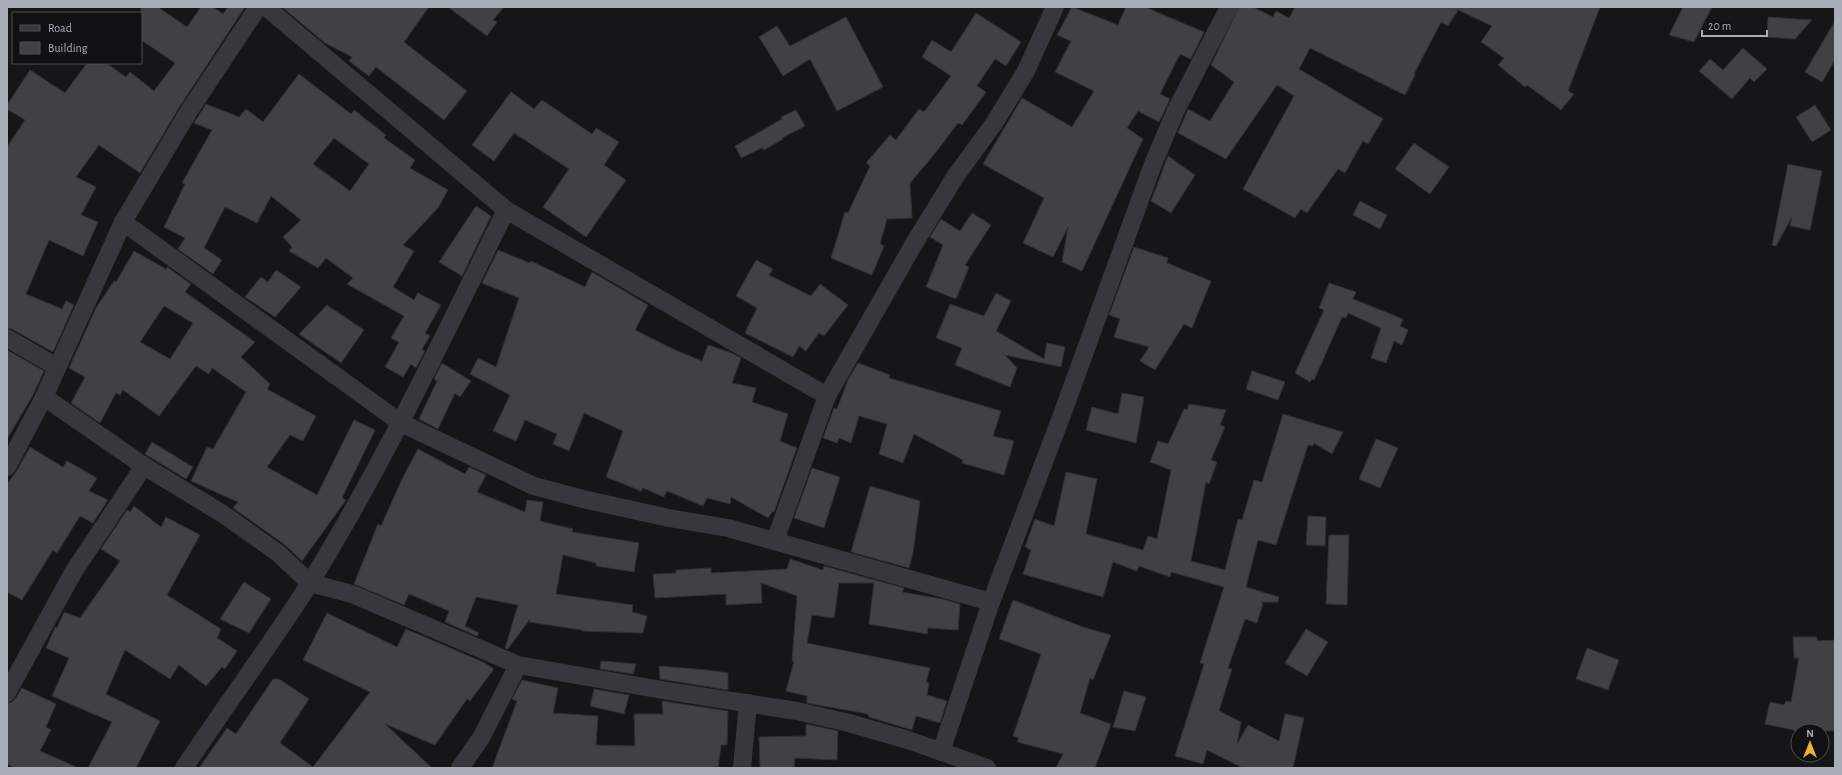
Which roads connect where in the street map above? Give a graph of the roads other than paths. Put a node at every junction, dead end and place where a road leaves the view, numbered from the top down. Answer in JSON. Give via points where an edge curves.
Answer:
{"nodes":[{"id":1,"x":258,"y":7,"type":"edge"},
{"id":2,"x":266,"y":7,"type":"edge"},
{"id":3,"x":1055,"y":7,"type":"edge"},
{"id":4,"x":1229,"y":7,"type":"edge"},
{"id":5,"x":506,"y":210,"type":"junction"},
{"id":6,"x":123,"y":222,"type":"junction"},
{"id":7,"x":7,"y":338,"type":"edge"},
{"id":8,"x":57,"y":367,"type":"junction"},
{"id":9,"x":827,"y":396,"type":"junction"},
{"id":10,"x":44,"y":397,"type":"junction"},
{"id":11,"x":401,"y":423,"type":"junction"},
{"id":12,"x":7,"y":465,"type":"edge"},
{"id":13,"x":144,"y":466,"type":"junction"},
{"id":14,"x":775,"y":541,"type":"junction"},
{"id":15,"x":310,"y":583,"type":"junction"},
{"id":16,"x":991,"y":602,"type":"junction"},
{"id":17,"x":518,"y":665,"type":"junction"},
{"id":18,"x":7,"y":693,"type":"edge"},
{"id":19,"x":748,"y":703,"type":"junction"},
{"id":20,"x":941,"y":752,"type":"junction"},
{"id":21,"x":184,"y":768,"type":"edge"},
{"id":22,"x":460,"y":768,"type":"edge"},
{"id":23,"x":742,"y":768,"type":"edge"},
{"id":24,"x":987,"y":768,"type":"edge"}],
"edges":[{"from":1,"to":6,"type":"street","via":[[189,111]]},
{"from":2,"to":5,"type":"street"},
{"from":3,"to":9,"type":"street","via":[[1026,71],[995,122],[955,177],[914,242]]},
{"from":4,"to":16,"type":"street","via":[[1176,110],[1153,164],[1066,405]]},
{"from":5,"to":9,"type":"street"},
{"from":5,"to":11,"type":"street"},
{"from":6,"to":8,"type":"street"},
{"from":6,"to":11,"type":"street"},
{"from":7,"to":8,"type":"street"},
{"from":8,"to":10,"type":"street"},
{"from":9,"to":14,"type":"street"},
{"from":10,"to":12,"type":"street"},
{"from":10,"to":13,"type":"street"},
{"from":11,"to":14,"type":"street","via":[[534,486],[669,518],[728,528]]},
{"from":11,"to":15,"type":"street"},
{"from":13,"to":15,"type":"street","via":[[223,514],[278,553]]},
{"from":13,"to":18,"type":"street","via":[[74,571]]},
{"from":14,"to":16,"type":"street"},
{"from":15,"to":17,"type":"street","via":[[352,594]]},
{"from":15,"to":21,"type":"street"},
{"from":16,"to":20,"type":"street"},
{"from":17,"to":19,"type":"street","via":[[668,692]]},
{"from":17,"to":22,"type":"street","via":[[481,738]]},
{"from":19,"to":20,"type":"street","via":[[849,723]]},
{"from":19,"to":23,"type":"street"},
{"from":20,"to":24,"type":"street"}]}
